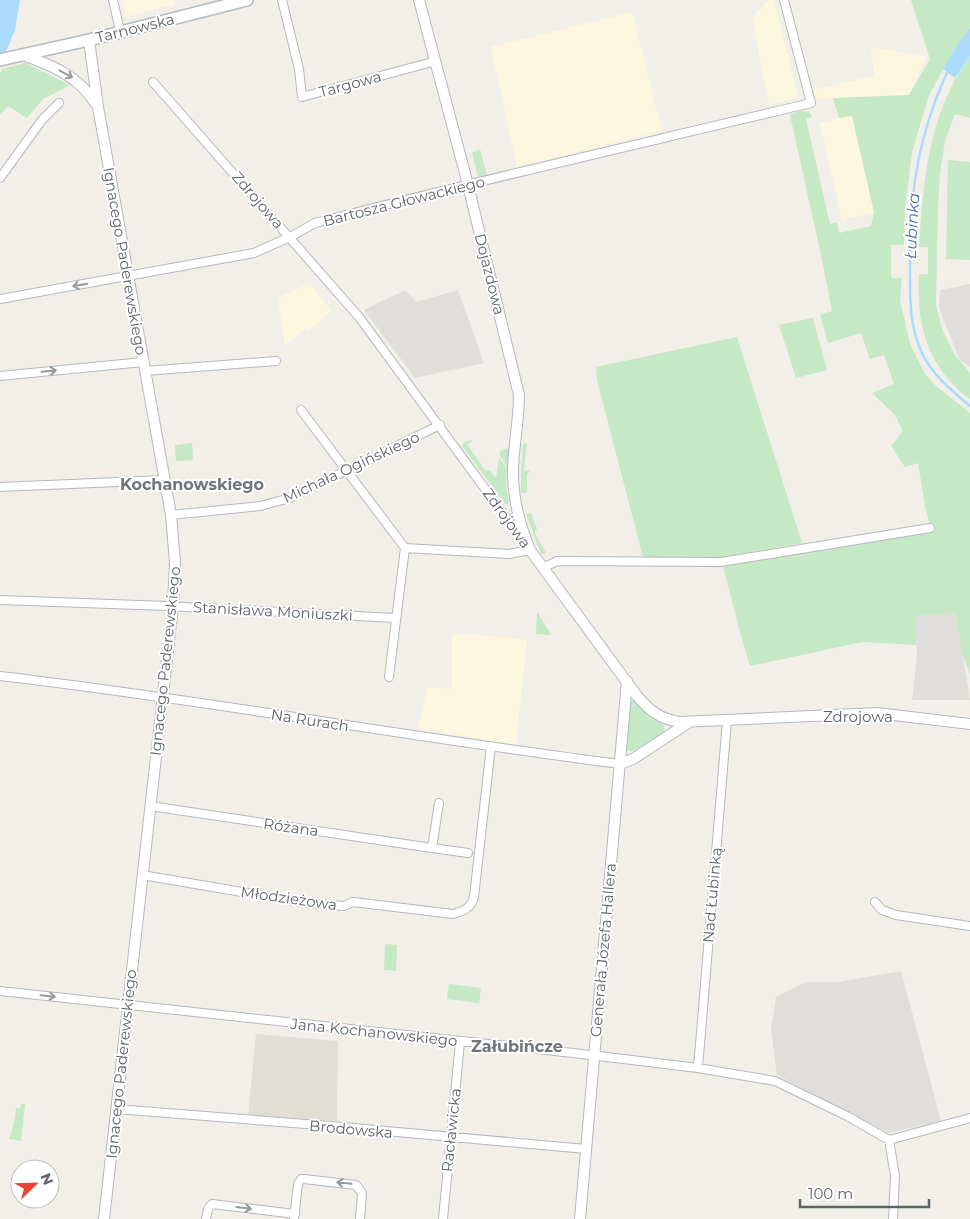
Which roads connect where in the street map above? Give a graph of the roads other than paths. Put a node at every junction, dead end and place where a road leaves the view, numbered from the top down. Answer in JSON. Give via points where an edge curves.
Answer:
{"nodes":[{"id":1,"x":113,"y":0,"type":"edge"},
{"id":2,"x":247,"y":0,"type":"edge"},
{"id":3,"x":282,"y":0,"type":"edge"},
{"id":4,"x":419,"y":0,"type":"edge"},
{"id":5,"x":784,"y":0,"type":"edge"},
{"id":6,"x":120,"y":31,"type":"junction"},
{"id":7,"x":89,"y":40,"type":"junction"},
{"id":8,"x":23,"y":55,"type":"junction"},
{"id":9,"x":0,"y":60,"type":"edge"},
{"id":10,"x":436,"y":62,"type":"junction"},
{"id":11,"x":153,"y":82,"type":"dead end"},
{"id":12,"x":59,"y":103,"type":"dead end"},
{"id":13,"x":98,"y":107,"type":"junction"},
{"id":14,"x":0,"y":178,"type":"edge"},
{"id":15,"x":468,"y":186,"type":"junction"},
{"id":16,"x":290,"y":237,"type":"junction"},
{"id":17,"x":128,"y":277,"type":"junction"},
{"id":18,"x":0,"y":299,"type":"edge"},
{"id":19,"x":276,"y":361,"type":"dead end"},
{"id":20,"x":144,"y":367,"type":"junction"},
{"id":21,"x":0,"y":376,"type":"edge"},
{"id":22,"x":301,"y":410,"type":"dead end"},
{"id":23,"x":440,"y":425,"type":"junction"},
{"id":24,"x":347,"y":470,"type":"junction"},
{"id":25,"x":165,"y":480,"type":"junction"},
{"id":26,"x":0,"y":487,"type":"edge"},
{"id":27,"x":171,"y":515,"type":"junction"},
{"id":28,"x":930,"y":528,"type":"dead end"},
{"id":29,"x":404,"y":548,"type":"junction"},
{"id":30,"x":530,"y":550,"type":"junction"},
{"id":31,"x":543,"y":568,"type":"junction"},
{"id":32,"x":0,"y":600,"type":"edge"},
{"id":33,"x":173,"y":606,"type":"junction"},
{"id":34,"x":395,"y":618,"type":"junction"},
{"id":35,"x":0,"y":676,"type":"edge"},
{"id":36,"x":389,"y":677,"type":"dead end"},
{"id":37,"x":627,"y":681,"type":"junction"},
{"id":38,"x":162,"y":697,"type":"junction"},
{"id":39,"x":726,"y":721,"type":"junction"},
{"id":40,"x":689,"y":722,"type":"junction"},
{"id":41,"x":970,"y":724,"type":"edge"},
{"id":42,"x":491,"y":746,"type":"junction"},
{"id":43,"x":620,"y":764,"type":"junction"},
{"id":44,"x":439,"y":803,"type":"dead end"},
{"id":45,"x":150,"y":806,"type":"junction"},
{"id":46,"x":432,"y":848,"type":"junction"},
{"id":47,"x":468,"y":854,"type":"dead end"},
{"id":48,"x":142,"y":875,"type":"junction"},
{"id":49,"x":875,"y":902,"type":"dead end"},
{"id":50,"x":970,"y":926,"type":"edge"},
{"id":51,"x":0,"y":991,"type":"edge"},
{"id":52,"x":127,"y":1005,"type":"junction"},
{"id":53,"x":460,"y":1042,"type":"junction"},
{"id":54,"x":594,"y":1056,"type":"junction"},
{"id":55,"x":698,"y":1068,"type":"junction"},
{"id":56,"x":116,"y":1109,"type":"junction"},
{"id":57,"x":970,"y":1118,"type":"edge"},
{"id":58,"x":451,"y":1138,"type":"junction"},
{"id":59,"x":889,"y":1140,"type":"junction"},
{"id":60,"x":586,"y":1149,"type":"junction"},
{"id":61,"x":294,"y":1216,"type":"edge"},
{"id":62,"x":104,"y":1219,"type":"edge"},
{"id":63,"x":206,"y":1219,"type":"edge"},
{"id":64,"x":360,"y":1219,"type":"edge"},
{"id":65,"x":443,"y":1219,"type":"edge"},
{"id":66,"x":580,"y":1219,"type":"edge"},
{"id":67,"x":893,"y":1219,"type":"edge"}],
"edges":[{"from":1,"to":6,"type":"street"},
{"from":2,"to":6,"type":"main road","name":"Tarnowska"},
{"from":3,"to":10,"type":"street","name":"Targowa","via":[[299,69],[302,97]]},
{"from":4,"to":10,"type":"street","name":"Dojazdowa"},
{"from":5,"to":15,"type":"street","name":"Bartosza Głowackiego","via":[[810,103]]},
{"from":6,"to":7,"type":"main road","name":"Tarnowska"},
{"from":7,"to":8,"type":"main road","name":"Tarnowska"},
{"from":7,"to":13,"type":"street","name":"Ignacego Paderewskiego"},
{"from":8,"to":9,"type":"main road","name":"Tarnowska"},
{"from":8,"to":13,"type":"street","name":"Ignacego Paderewskiego","one_way":true,"via":[[74,79]]},
{"from":10,"to":15,"type":"street","name":"Dojazdowa"},
{"from":11,"to":16,"type":"street","name":"Zdrojowa"},
{"from":12,"to":14,"type":"street","via":[[42,120]]},
{"from":13,"to":17,"type":"street","name":"Ignacego Paderewskiego"},
{"from":15,"to":16,"type":"street","name":"Bartosza Głowackiego","via":[[315,223]]},
{"from":15,"to":30,"type":"street","name":"Dojazdowa","via":[[519,395],[514,492],[518,517]]},
{"from":16,"to":17,"type":"street","name":"Bartosza Głowackiego","via":[[254,253]]},
{"from":16,"to":23,"type":"street","name":"Zdrojowa","via":[[359,317]]},
{"from":17,"to":18,"type":"street","name":"Bartosza Głowackiego","one_way":true},
{"from":17,"to":20,"type":"street","name":"Ignacego Paderewskiego"},
{"from":19,"to":20,"type":"street"},
{"from":21,"to":20,"type":"street","one_way":true},
{"from":20,"to":25,"type":"street","name":"Ignacego Paderewskiego"},
{"from":22,"to":24,"type":"street"},
{"from":23,"to":24,"type":"street","name":"Michała Ogińskiego"},
{"from":23,"to":30,"type":"street","name":"Zdrojowa"},
{"from":24,"to":27,"type":"street","name":"Michała Ogińskiego","via":[[290,498],[260,506]]},
{"from":24,"to":29,"type":"street"},
{"from":25,"to":26,"type":"street"},
{"from":25,"to":27,"type":"street","name":"Ignacego Paderewskiego"},
{"from":27,"to":33,"type":"street","name":"Ignacego Paderewskiego","via":[[175,562]]},
{"from":28,"to":31,"type":"street","via":[[720,562],[557,561]]},
{"from":29,"to":30,"type":"street","via":[[509,554]]},
{"from":29,"to":34,"type":"street"},
{"from":30,"to":31,"type":"street","name":"Zdrojowa"},
{"from":31,"to":37,"type":"street","name":"Zdrojowa"},
{"from":32,"to":33,"type":"street","name":"Stanisława Moniuszki"},
{"from":33,"to":34,"type":"street","name":"Stanisława Moniuszki"},
{"from":33,"to":38,"type":"street","name":"Ignacego Paderewskiego"},
{"from":34,"to":36,"type":"street"},
{"from":35,"to":38,"type":"street","name":"Na Rurach"},
{"from":37,"to":40,"type":"street","name":"Zdrojowa","via":[[654,714],[669,720]]},
{"from":37,"to":43,"type":"street","name":"Generała Józefa Hallera"},
{"from":38,"to":42,"type":"street","name":"Na Rurach"},
{"from":38,"to":45,"type":"street","name":"Ignacego Paderewskiego"},
{"from":39,"to":40,"type":"street","name":"Zdrojowa"},
{"from":39,"to":41,"type":"street","name":"Zdrojowa","via":[[877,713]]},
{"from":39,"to":55,"type":"street","name":"Nad Łubinką"},
{"from":40,"to":43,"type":"street"},
{"from":42,"to":43,"type":"street","name":"Na Rurach"},
{"from":42,"to":48,"type":"street","name":"Młodzieżowa","via":[[474,897],[464,911],[453,914],[353,902],[344,906],[307,903]]},
{"from":43,"to":54,"type":"street","name":"Generała Józefa Hallera"},
{"from":44,"to":46,"type":"street"},
{"from":45,"to":46,"type":"street","name":"Różana"},
{"from":45,"to":48,"type":"street","name":"Ignacego Paderewskiego"},
{"from":46,"to":47,"type":"street","name":"Różana"},
{"from":48,"to":52,"type":"street","name":"Ignacego Paderewskiego"},
{"from":49,"to":50,"type":"street","via":[[882,910],[896,915]]},
{"from":51,"to":52,"type":"street","name":"Jana Kochanowskiego","one_way":true},
{"from":52,"to":53,"type":"street","name":"Jana Kochanowskiego"},
{"from":52,"to":56,"type":"street","name":"Ignacego Paderewskiego"},
{"from":53,"to":54,"type":"street","name":"Jana Kochanowskiego"},
{"from":53,"to":58,"type":"street","name":"Racławicka"},
{"from":54,"to":55,"type":"street","name":"Jana Kochanowskiego"},
{"from":54,"to":60,"type":"street","name":"Generała Józefa Hallera"},
{"from":55,"to":59,"type":"street","name":"Jana Kochanowskiego","via":[[775,1081]]},
{"from":56,"to":58,"type":"street","name":"Brodowska"},
{"from":56,"to":62,"type":"street","name":"Ignacego Paderewskiego"},
{"from":57,"to":59,"type":"street"},
{"from":58,"to":60,"type":"street","name":"Brodowska"},
{"from":58,"to":65,"type":"street","name":"Racławicka"},
{"from":59,"to":67,"type":"street","via":[[895,1176]]},
{"from":60,"to":66,"type":"street","name":"Generała Józefa Hallera"},
{"from":63,"to":61,"type":"street","one_way":true,"via":[[212,1204]]},
{"from":64,"to":61,"type":"street","one_way":true,"via":[[362,1193],[356,1185],[304,1179],[298,1184]]}]}
